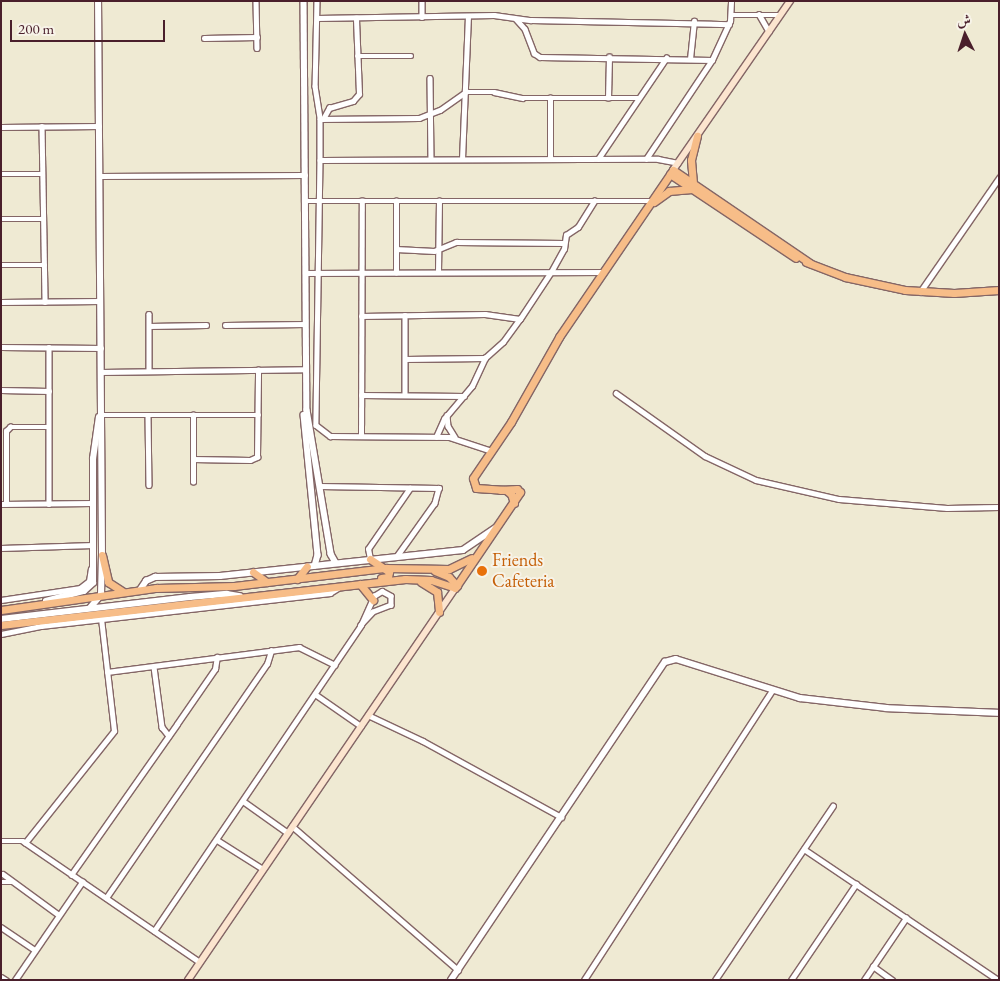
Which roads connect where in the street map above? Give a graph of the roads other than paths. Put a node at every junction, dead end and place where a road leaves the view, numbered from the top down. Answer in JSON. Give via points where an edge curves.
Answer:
{"nodes":[{"id":1,"x":98,"y":1,"type":"edge"},
{"id":2,"x":256,"y":1,"type":"edge"},
{"id":3,"x":304,"y":1,"type":"edge"},
{"id":4,"x":317,"y":1,"type":"edge"},
{"id":5,"x":422,"y":1,"type":"edge"},
{"id":6,"x":730,"y":1,"type":"edge"},
{"id":7,"x":790,"y":1,"type":"edge"},
{"id":8,"x":759,"y":14,"type":"junction"},
{"id":9,"x":730,"y":15,"type":"junction"},
{"id":10,"x":780,"y":15,"type":"junction"},
{"id":11,"x":422,"y":17,"type":"junction"},
{"id":12,"x":468,"y":17,"type":"junction"},
{"id":13,"x":317,"y":18,"type":"junction"},
{"id":14,"x":356,"y":18,"type":"junction"},
{"id":15,"x":514,"y":18,"type":"junction"},
{"id":16,"x":694,"y":21,"type":"junction"},
{"id":17,"x":729,"y":24,"type":"junction"},
{"id":18,"x":769,"y":31,"type":"junction"},
{"id":19,"x":257,"y":37,"type":"junction"},
{"id":20,"x":204,"y":38,"type":"dead end"},
{"id":21,"x":257,"y":48,"type":"dead end"},
{"id":22,"x":357,"y":56,"type":"junction"},
{"id":23,"x":411,"y":56,"type":"dead end"},
{"id":24,"x":609,"y":57,"type":"junction"},
{"id":25,"x":666,"y":58,"type":"junction"},
{"id":26,"x":690,"y":59,"type":"junction"},
{"id":27,"x":712,"y":60,"type":"junction"},
{"id":28,"x":430,"y":78,"type":"dead end"},
{"id":29,"x":466,"y":92,"type":"junction"},
{"id":30,"x":550,"y":98,"type":"junction"},
{"id":31,"x":608,"y":98,"type":"junction"},
{"id":32,"x":639,"y":98,"type":"junction"},
{"id":33,"x":430,"y":115,"type":"junction"},
{"id":34,"x":321,"y":119,"type":"junction"},
{"id":35,"x":42,"y":126,"type":"junction"},
{"id":36,"x":99,"y":126,"type":"junction"},
{"id":37,"x":1,"y":127,"type":"edge"},
{"id":38,"x":697,"y":136,"type":"junction"},
{"id":39,"x":431,"y":159,"type":"junction"},
{"id":40,"x":462,"y":159,"type":"junction"},
{"id":41,"x":550,"y":159,"type":"junction"},
{"id":42,"x":598,"y":159,"type":"junction"},
{"id":43,"x":646,"y":159,"type":"junction"},
{"id":44,"x":320,"y":160,"type":"junction"},
{"id":45,"x":674,"y":169,"type":"junction"},
{"id":46,"x":1,"y":174,"type":"edge"},
{"id":47,"x":43,"y":174,"type":"junction"},
{"id":48,"x":305,"y":175,"type":"junction"},
{"id":49,"x":99,"y":176,"type":"junction"},
{"id":50,"x":999,"y":178,"type":"edge"},
{"id":51,"x":693,"y":186,"type":"junction"},
{"id":52,"x":304,"y":200,"type":"junction"},
{"id":53,"x":319,"y":200,"type":"junction"},
{"id":54,"x":362,"y":200,"type":"junction"},
{"id":55,"x":396,"y":200,"type":"junction"},
{"id":56,"x":594,"y":200,"type":"junction"},
{"id":57,"x":439,"y":201,"type":"junction"},
{"id":58,"x":650,"y":204,"type":"junction"},
{"id":59,"x":1,"y":219,"type":"edge"},
{"id":60,"x":44,"y":219,"type":"junction"},
{"id":61,"x":564,"y":243,"type":"junction"},
{"id":62,"x":396,"y":249,"type":"junction"},
{"id":63,"x":438,"y":249,"type":"junction"},
{"id":64,"x":1,"y":265,"type":"edge"},
{"id":65,"x":45,"y":265,"type":"junction"},
{"id":66,"x":438,"y":272,"type":"junction"},
{"id":67,"x":552,"y":272,"type":"junction"},
{"id":68,"x":603,"y":272,"type":"junction"},
{"id":69,"x":305,"y":273,"type":"junction"},
{"id":70,"x":318,"y":273,"type":"junction"},
{"id":71,"x":362,"y":273,"type":"junction"},
{"id":72,"x":396,"y":273,"type":"junction"},
{"id":73,"x":999,"y":290,"type":"edge"},
{"id":74,"x":920,"y":292,"type":"junction"},
{"id":75,"x":100,"y":301,"type":"junction"},
{"id":76,"x":1,"y":302,"type":"edge"},
{"id":77,"x":45,"y":302,"type":"junction"},
{"id":78,"x":149,"y":314,"type":"dead end"},
{"id":79,"x":405,"y":315,"type":"junction"},
{"id":80,"x":361,"y":316,"type":"junction"},
{"id":81,"x":520,"y":319,"type":"junction"},
{"id":82,"x":305,"y":324,"type":"junction"},
{"id":83,"x":206,"y":325,"type":"dead end"},
{"id":84,"x":225,"y":325,"type":"dead end"},
{"id":85,"x":149,"y":326,"type":"junction"},
{"id":86,"x":1,"y":347,"type":"edge"},
{"id":87,"x":49,"y":347,"type":"junction"},
{"id":88,"x":101,"y":348,"type":"junction"},
{"id":89,"x":485,"y":358,"type":"junction"},
{"id":90,"x":405,"y":359,"type":"junction"},
{"id":91,"x":306,"y":369,"type":"junction"},
{"id":92,"x":258,"y":370,"type":"junction"},
{"id":93,"x":101,"y":372,"type":"junction"},
{"id":94,"x":149,"y":372,"type":"junction"},
{"id":95,"x":1,"y":390,"type":"edge"},
{"id":96,"x":101,"y":390,"type":"junction"},
{"id":97,"x":49,"y":391,"type":"junction"},
{"id":98,"x":306,"y":391,"type":"junction"},
{"id":99,"x":616,"y":393,"type":"dead end"},
{"id":100,"x":361,"y":395,"type":"junction"},
{"id":101,"x":405,"y":395,"type":"junction"},
{"id":102,"x":464,"y":396,"type":"junction"},
{"id":103,"x":103,"y":415,"type":"junction"},
{"id":104,"x":148,"y":415,"type":"junction"},
{"id":105,"x":193,"y":415,"type":"junction"},
{"id":106,"x":259,"y":415,"type":"junction"},
{"id":107,"x":447,"y":415,"type":"junction"},
{"id":108,"x":49,"y":427,"type":"junction"},
{"id":109,"x":361,"y":436,"type":"junction"},
{"id":110,"x":436,"y":437,"type":"junction"},
{"id":111,"x":456,"y":438,"type":"junction"},
{"id":112,"x":4,"y":447,"type":"edge"},
{"id":113,"x":492,"y":451,"type":"junction"},
{"id":114,"x":193,"y":459,"type":"junction"},
{"id":115,"x":193,"y":482,"type":"dead end"},
{"id":116,"x":149,"y":485,"type":"dead end"},
{"id":117,"x":320,"y":486,"type":"junction"},
{"id":118,"x":410,"y":488,"type":"junction"},
{"id":119,"x":500,"y":490,"type":"junction"},
{"id":120,"x":514,"y":502,"type":"junction"},
{"id":121,"x":92,"y":503,"type":"junction"},
{"id":122,"x":4,"y":504,"type":"edge"},
{"id":123,"x":49,"y":504,"type":"junction"},
{"id":124,"x":999,"y":507,"type":"edge"},
{"id":125,"x":326,"y":527,"type":"junction"},
{"id":126,"x":496,"y":528,"type":"junction"},
{"id":127,"x":316,"y":529,"type":"junction"},
{"id":128,"x":94,"y":545,"type":"junction"},
{"id":129,"x":1,"y":548,"type":"edge"},
{"id":130,"x":478,"y":553,"type":"junction"},
{"id":131,"x":94,"y":555,"type":"junction"},
{"id":132,"x":102,"y":555,"type":"junction"},
{"id":133,"x":398,"y":555,"type":"junction"},
{"id":134,"x":370,"y":559,"type":"junction"},
{"id":135,"x":336,"y":563,"type":"junction"},
{"id":136,"x":307,"y":566,"type":"junction"},
{"id":137,"x":315,"y":566,"type":"junction"},
{"id":138,"x":386,"y":568,"type":"junction"},
{"id":139,"x":410,"y":568,"type":"junction"},
{"id":140,"x":253,"y":572,"type":"junction"},
{"id":141,"x":297,"y":579,"type":"junction"},
{"id":142,"x":267,"y":582,"type":"junction"},
{"id":143,"x":386,"y":582,"type":"junction"},
{"id":144,"x":364,"y":584,"type":"junction"},
{"id":145,"x":339,"y":586,"type":"junction"},
{"id":146,"x":456,"y":587,"type":"junction"},
{"id":147,"x":140,"y":590,"type":"junction"},
{"id":148,"x":124,"y":592,"type":"junction"},
{"id":149,"x":101,"y":595,"type":"junction"},
{"id":150,"x":240,"y":596,"type":"junction"},
{"id":151,"x":1,"y":600,"type":"edge"},
{"id":152,"x":373,"y":600,"type":"junction"},
{"id":153,"x":46,"y":601,"type":"junction"},
{"id":154,"x":197,"y":604,"type":"junction"},
{"id":155,"x":90,"y":608,"type":"junction"},
{"id":156,"x":1,"y":610,"type":"edge"},
{"id":157,"x":439,"y":612,"type":"junction"},
{"id":158,"x":101,"y":619,"type":"junction"},
{"id":159,"x":3,"y":623,"type":"edge"},
{"id":160,"x":361,"y":625,"type":"junction"},
{"id":161,"x":1,"y":633,"type":"edge"},
{"id":162,"x":271,"y":651,"type":"junction"},
{"id":163,"x":217,"y":657,"type":"junction"},
{"id":164,"x":335,"y":665,"type":"junction"},
{"id":165,"x":154,"y":666,"type":"junction"},
{"id":166,"x":108,"y":672,"type":"junction"},
{"id":167,"x":772,"y":692,"type":"junction"},
{"id":168,"x":315,"y":694,"type":"junction"},
{"id":169,"x":999,"y":713,"type":"edge"},
{"id":170,"x":368,"y":715,"type":"junction"},
{"id":171,"x":361,"y":726,"type":"junction"},
{"id":172,"x":169,"y":736,"type":"junction"},
{"id":173,"x":244,"y":801,"type":"junction"},
{"id":174,"x":833,"y":806,"type":"dead end"},
{"id":175,"x":561,"y":817,"type":"junction"},
{"id":176,"x":292,"y":826,"type":"junction"},
{"id":177,"x":288,"y":833,"type":"junction"},
{"id":178,"x":217,"y":840,"type":"junction"},
{"id":179,"x":1,"y":841,"type":"edge"},
{"id":180,"x":25,"y":843,"type":"junction"},
{"id":181,"x":804,"y":849,"type":"junction"},
{"id":182,"x":263,"y":869,"type":"junction"},
{"id":183,"x":3,"y":874,"type":"dead end"},
{"id":184,"x":72,"y":875,"type":"junction"},
{"id":185,"x":1,"y":882,"type":"edge"},
{"id":186,"x":12,"y":882,"type":"junction"},
{"id":187,"x":82,"y":882,"type":"junction"},
{"id":188,"x":856,"y":884,"type":"junction"},
{"id":189,"x":106,"y":898,"type":"junction"},
{"id":190,"x":59,"y":915,"type":"junction"},
{"id":191,"x":906,"y":918,"type":"junction"},
{"id":192,"x":1,"y":926,"type":"edge"},
{"id":193,"x":154,"y":931,"type":"junction"},
{"id":194,"x":35,"y":950,"type":"junction"},
{"id":195,"x":200,"y":962,"type":"junction"},
{"id":196,"x":873,"y":966,"type":"junction"},
{"id":197,"x":458,"y":970,"type":"junction"},
{"id":198,"x":1,"y":977,"type":"edge"},
{"id":199,"x":6,"y":980,"type":"edge"},
{"id":200,"x":15,"y":980,"type":"edge"},
{"id":201,"x":188,"y":980,"type":"edge"},
{"id":202,"x":451,"y":980,"type":"edge"},
{"id":203,"x":584,"y":980,"type":"edge"},
{"id":204,"x":715,"y":980,"type":"edge"},
{"id":205,"x":790,"y":980,"type":"edge"},
{"id":206,"x":864,"y":980,"type":"edge"},
{"id":207,"x":892,"y":980,"type":"edge"},
{"id":208,"x":998,"y":980,"type":"edge"}],
"edges":[{"from":1,"to":36,"type":"street"},
{"from":2,"to":19,"type":"street"},
{"from":3,"to":48,"type":"street"},
{"from":4,"to":13,"type":"street"},
{"from":5,"to":11,"type":"street"},
{"from":6,"to":9,"type":"street"},
{"from":7,"to":10,"type":"main road"},
{"from":8,"to":9,"type":"street"},
{"from":8,"to":10,"type":"street"},
{"from":8,"to":18,"type":"street"},
{"from":9,"to":17,"type":"street"},
{"from":10,"to":18,"type":"main road"},
{"from":11,"to":12,"type":"street"},
{"from":11,"to":14,"type":"street"},
{"from":12,"to":15,"type":"street","via":[[488,14]]},
{"from":12,"to":29,"type":"street"},
{"from":13,"to":14,"type":"street"},
{"from":13,"to":34,"type":"street","via":[[315,86]]},
{"from":14,"to":22,"type":"street"},
{"from":15,"to":16,"type":"street"},
{"from":15,"to":24,"type":"street","via":[[525,29],[534,53],[540,57]]},
{"from":16,"to":17,"type":"street"},
{"from":16,"to":26,"type":"street"},
{"from":17,"to":27,"type":"street"},
{"from":18,"to":38,"type":"main road"},
{"from":19,"to":20,"type":"street"},
{"from":19,"to":21,"type":"street"},
{"from":22,"to":23,"type":"street"},
{"from":22,"to":34,"type":"street","via":[[358,96],[351,102],[331,106]]},
{"from":24,"to":25,"type":"street"},
{"from":24,"to":31,"type":"street"},
{"from":25,"to":26,"type":"street"},
{"from":25,"to":32,"type":"street"},
{"from":26,"to":27,"type":"street"},
{"from":27,"to":43,"type":"street"},
{"from":28,"to":33,"type":"street"},
{"from":29,"to":30,"type":"street"},
{"from":29,"to":33,"type":"street"},
{"from":29,"to":40,"type":"street"},
{"from":30,"to":31,"type":"street"},
{"from":30,"to":41,"type":"street"},
{"from":31,"to":32,"type":"street"},
{"from":32,"to":42,"type":"street"},
{"from":33,"to":34,"type":"street"},
{"from":33,"to":39,"type":"street"},
{"from":34,"to":44,"type":"street"},
{"from":35,"to":36,"type":"street"},
{"from":35,"to":37,"type":"street"},
{"from":35,"to":47,"type":"street"},
{"from":36,"to":49,"type":"street"},
{"from":38,"to":45,"type":"main road"},
{"from":38,"to":51,"type":"main road","via":[[691,164]]},
{"from":39,"to":40,"type":"street"},
{"from":39,"to":44,"type":"street"},
{"from":40,"to":41,"type":"street"},
{"from":41,"to":42,"type":"street"},
{"from":42,"to":43,"type":"street"},
{"from":43,"to":45,"type":"street"},
{"from":44,"to":53,"type":"street"},
{"from":45,"to":51,"type":"main road"},
{"from":45,"to":58,"type":"main road"},
{"from":46,"to":47,"type":"street"},
{"from":47,"to":60,"type":"street"},
{"from":48,"to":49,"type":"street"},
{"from":48,"to":52,"type":"street"},
{"from":49,"to":75,"type":"street"},
{"from":50,"to":74,"type":"street"},
{"from":51,"to":58,"type":"main road","via":[[669,191]]},
{"from":51,"to":74,"type":"main road","via":[[810,263],[858,280]]},
{"from":52,"to":53,"type":"street"},
{"from":52,"to":69,"type":"street"},
{"from":53,"to":54,"type":"street"},
{"from":53,"to":70,"type":"street"},
{"from":54,"to":55,"type":"street"},
{"from":54,"to":71,"type":"street"},
{"from":55,"to":57,"type":"street"},
{"from":55,"to":62,"type":"street"},
{"from":56,"to":57,"type":"street"},
{"from":56,"to":58,"type":"street"},
{"from":56,"to":61,"type":"street","via":[[578,227],[566,235]]},
{"from":57,"to":63,"type":"street"},
{"from":58,"to":68,"type":"main road"},
{"from":59,"to":60,"type":"street"},
{"from":60,"to":65,"type":"street"},
{"from":61,"to":63,"type":"street","via":[[456,242]]},
{"from":61,"to":67,"type":"street"},
{"from":62,"to":63,"type":"street","via":[[426,252]]},
{"from":62,"to":72,"type":"street"},
{"from":63,"to":66,"type":"street"},
{"from":64,"to":65,"type":"street"},
{"from":65,"to":77,"type":"street"},
{"from":66,"to":67,"type":"street"},
{"from":66,"to":72,"type":"street"},
{"from":67,"to":68,"type":"street"},
{"from":67,"to":81,"type":"street"},
{"from":68,"to":113,"type":"main road","via":[[559,337]]},
{"from":69,"to":70,"type":"street"},
{"from":69,"to":82,"type":"street"},
{"from":70,"to":71,"type":"street"},
{"from":70,"to":109,"type":"street","via":[[316,426],[326,435]]},
{"from":71,"to":72,"type":"street"},
{"from":71,"to":80,"type":"street"},
{"from":73,"to":74,"type":"main road"},
{"from":75,"to":77,"type":"street"},
{"from":75,"to":88,"type":"street"},
{"from":76,"to":77,"type":"street"},
{"from":78,"to":85,"type":"street"},
{"from":79,"to":80,"type":"street"},
{"from":79,"to":81,"type":"street","via":[[485,314]]},
{"from":79,"to":90,"type":"street"},
{"from":80,"to":100,"type":"street"},
{"from":81,"to":89,"type":"street","via":[[505,340]]},
{"from":82,"to":84,"type":"street"},
{"from":82,"to":91,"type":"street"},
{"from":83,"to":85,"type":"street"},
{"from":85,"to":94,"type":"street"},
{"from":86,"to":87,"type":"street"},
{"from":87,"to":88,"type":"street"},
{"from":87,"to":97,"type":"street"},
{"from":88,"to":93,"type":"street"},
{"from":89,"to":90,"type":"street"},
{"from":89,"to":102,"type":"street"},
{"from":90,"to":101,"type":"street"},
{"from":91,"to":92,"type":"street"},
{"from":91,"to":98,"type":"street"},
{"from":92,"to":94,"type":"street"},
{"from":92,"to":106,"type":"street"},
{"from":93,"to":94,"type":"street"},
{"from":93,"to":96,"type":"street"},
{"from":95,"to":97,"type":"street"},
{"from":96,"to":103,"type":"street"},
{"from":96,"to":121,"type":"street"},
{"from":97,"to":108,"type":"street"},
{"from":98,"to":117,"type":"street"},
{"from":98,"to":127,"type":"street","via":[[306,451]]},
{"from":99,"to":124,"type":"street","via":[[705,456],[756,480],[838,500],[947,508]]},
{"from":100,"to":101,"type":"street"},
{"from":100,"to":109,"type":"street"},
{"from":101,"to":102,"type":"street"},
{"from":102,"to":107,"type":"street"},
{"from":103,"to":104,"type":"street"},
{"from":103,"to":132,"type":"street"},
{"from":104,"to":105,"type":"street"},
{"from":104,"to":116,"type":"street"},
{"from":105,"to":106,"type":"street"},
{"from":105,"to":114,"type":"street"},
{"from":106,"to":114,"type":"street","via":[[259,453],[256,458]]},
{"from":107,"to":110,"type":"street"},
{"from":107,"to":111,"type":"street","via":[[448,426]]},
{"from":108,"to":112,"type":"street","via":[[16,428],[10,432]]},
{"from":108,"to":123,"type":"street"},
{"from":109,"to":110,"type":"street"},
{"from":110,"to":111,"type":"street"},
{"from":111,"to":113,"type":"street"},
{"from":112,"to":122,"type":"street"},
{"from":113,"to":119,"type":"main road","via":[[472,483],[480,490]]},
{"from":114,"to":115,"type":"street"},
{"from":117,"to":118,"type":"street"},
{"from":117,"to":125,"type":"street"},
{"from":118,"to":133,"type":"street","via":[[439,488],[435,503]]},
{"from":118,"to":134,"type":"street","via":[[368,549]]},
{"from":119,"to":120,"type":"main road","via":[[511,494]]},
{"from":119,"to":120,"type":"main road","via":[[520,490]]},
{"from":120,"to":126,"type":"main road"},
{"from":121,"to":123,"type":"street"},
{"from":121,"to":128,"type":"street"},
{"from":122,"to":123,"type":"street"},
{"from":125,"to":127,"type":"street","via":[[328,551],[325,555],[321,553]]},
{"from":125,"to":135,"type":"street","via":[[331,556]]},
{"from":126,"to":130,"type":"main road"},
{"from":126,"to":133,"type":"street","via":[[463,550]]},
{"from":127,"to":137,"type":"street","via":[[318,555]]},
{"from":128,"to":129,"type":"street"},
{"from":128,"to":131,"type":"street"},
{"from":130,"to":139,"type":"main road","via":[[454,568]]},
{"from":130,"to":146,"type":"main road"},
{"from":131,"to":151,"type":"street","via":[[89,581],[83,587]]},
{"from":131,"to":153,"type":"street","via":[[91,587]]},
{"from":132,"to":148,"type":"main road","via":[[108,582]]},
{"from":132,"to":149,"type":"street"},
{"from":133,"to":134,"type":"street"},
{"from":134,"to":135,"type":"street"},
{"from":134,"to":138,"type":"main road"},
{"from":135,"to":137,"type":"street"},
{"from":136,"to":137,"type":"street"},
{"from":136,"to":140,"type":"street"},
{"from":136,"to":141,"type":"main road"},
{"from":138,"to":139,"type":"main road"},
{"from":138,"to":141,"type":"main road"},
{"from":138,"to":144,"type":"main road","via":[[388,577]]},
{"from":139,"to":146,"type":"main road","via":[[445,575]]},
{"from":140,"to":142,"type":"main road"},
{"from":140,"to":147,"type":"street","via":[[153,578]]},
{"from":141,"to":142,"type":"main road"},
{"from":142,"to":147,"type":"main road"},
{"from":143,"to":144,"type":"main road"},
{"from":143,"to":146,"type":"main road","via":[[424,579]]},
{"from":143,"to":157,"type":"main road","via":[[431,585],[438,595]]},
{"from":144,"to":145,"type":"main road"},
{"from":144,"to":152,"type":"main road"},
{"from":145,"to":150,"type":"main road"},
{"from":145,"to":154,"type":"street","via":[[330,593]]},
{"from":146,"to":157,"type":"main road"},
{"from":147,"to":148,"type":"main road"},
{"from":148,"to":149,"type":"main road"},
{"from":149,"to":153,"type":"main road"},
{"from":149,"to":155,"type":"street"},
{"from":150,"to":154,"type":"main road"},
{"from":150,"to":155,"type":"street","via":[[227,594]]},
{"from":152,"to":160,"type":"street"},
{"from":152,"to":160,"type":"street","via":[[382,591],[388,593],[392,601],[388,608],[375,611]]},
{"from":153,"to":156,"type":"main road"},
{"from":154,"to":158,"type":"street"},
{"from":154,"to":159,"type":"main road"},
{"from":155,"to":159,"type":"street"},
{"from":157,"to":170,"type":"main road"},
{"from":158,"to":161,"type":"street"},
{"from":158,"to":166,"type":"street"},
{"from":159,"to":161,"type":"main road"},
{"from":160,"to":164,"type":"street"},
{"from":162,"to":163,"type":"street"},
{"from":162,"to":164,"type":"street","via":[[302,647]]},
{"from":162,"to":189,"type":"street","via":[[267,664]]},
{"from":163,"to":165,"type":"street"},
{"from":163,"to":172,"type":"street","via":[[215,668]]},
{"from":164,"to":168,"type":"street"},
{"from":165,"to":166,"type":"street"},
{"from":165,"to":172,"type":"street","via":[[162,727]]},
{"from":166,"to":180,"type":"street","via":[[113,733]]},
{"from":167,"to":169,"type":"street","via":[[862,706]]},
{"from":167,"to":175,"type":"street","via":[[676,660],[665,662]]},
{"from":167,"to":203,"type":"street"},
{"from":168,"to":171,"type":"street"},
{"from":168,"to":173,"type":"street"},
{"from":170,"to":171,"type":"main road"},
{"from":170,"to":175,"type":"street","via":[[423,740]]},
{"from":171,"to":176,"type":"main road"},
{"from":172,"to":184,"type":"street"},
{"from":173,"to":177,"type":"street"},
{"from":173,"to":178,"type":"street"},
{"from":174,"to":181,"type":"street"},
{"from":175,"to":197,"type":"street"},
{"from":176,"to":177,"type":"main road"},
{"from":176,"to":197,"type":"street"},
{"from":177,"to":182,"type":"main road"},
{"from":178,"to":182,"type":"street"},
{"from":178,"to":193,"type":"street"},
{"from":179,"to":180,"type":"street"},
{"from":180,"to":184,"type":"street"},
{"from":181,"to":188,"type":"street"},
{"from":181,"to":204,"type":"street"},
{"from":182,"to":195,"type":"main road"},
{"from":183,"to":186,"type":"street"},
{"from":184,"to":187,"type":"street"},
{"from":185,"to":186,"type":"street"},
{"from":186,"to":190,"type":"street"},
{"from":187,"to":189,"type":"street"},
{"from":187,"to":190,"type":"street"},
{"from":188,"to":191,"type":"street"},
{"from":188,"to":205,"type":"street"},
{"from":189,"to":193,"type":"street"},
{"from":190,"to":194,"type":"street"},
{"from":191,"to":196,"type":"street"},
{"from":191,"to":208,"type":"street"},
{"from":192,"to":194,"type":"street"},
{"from":193,"to":195,"type":"street"},
{"from":194,"to":200,"type":"street"},
{"from":195,"to":201,"type":"main road"},
{"from":196,"to":206,"type":"street"},
{"from":196,"to":207,"type":"street"},
{"from":197,"to":202,"type":"street"},
{"from":198,"to":199,"type":"street"}]}
